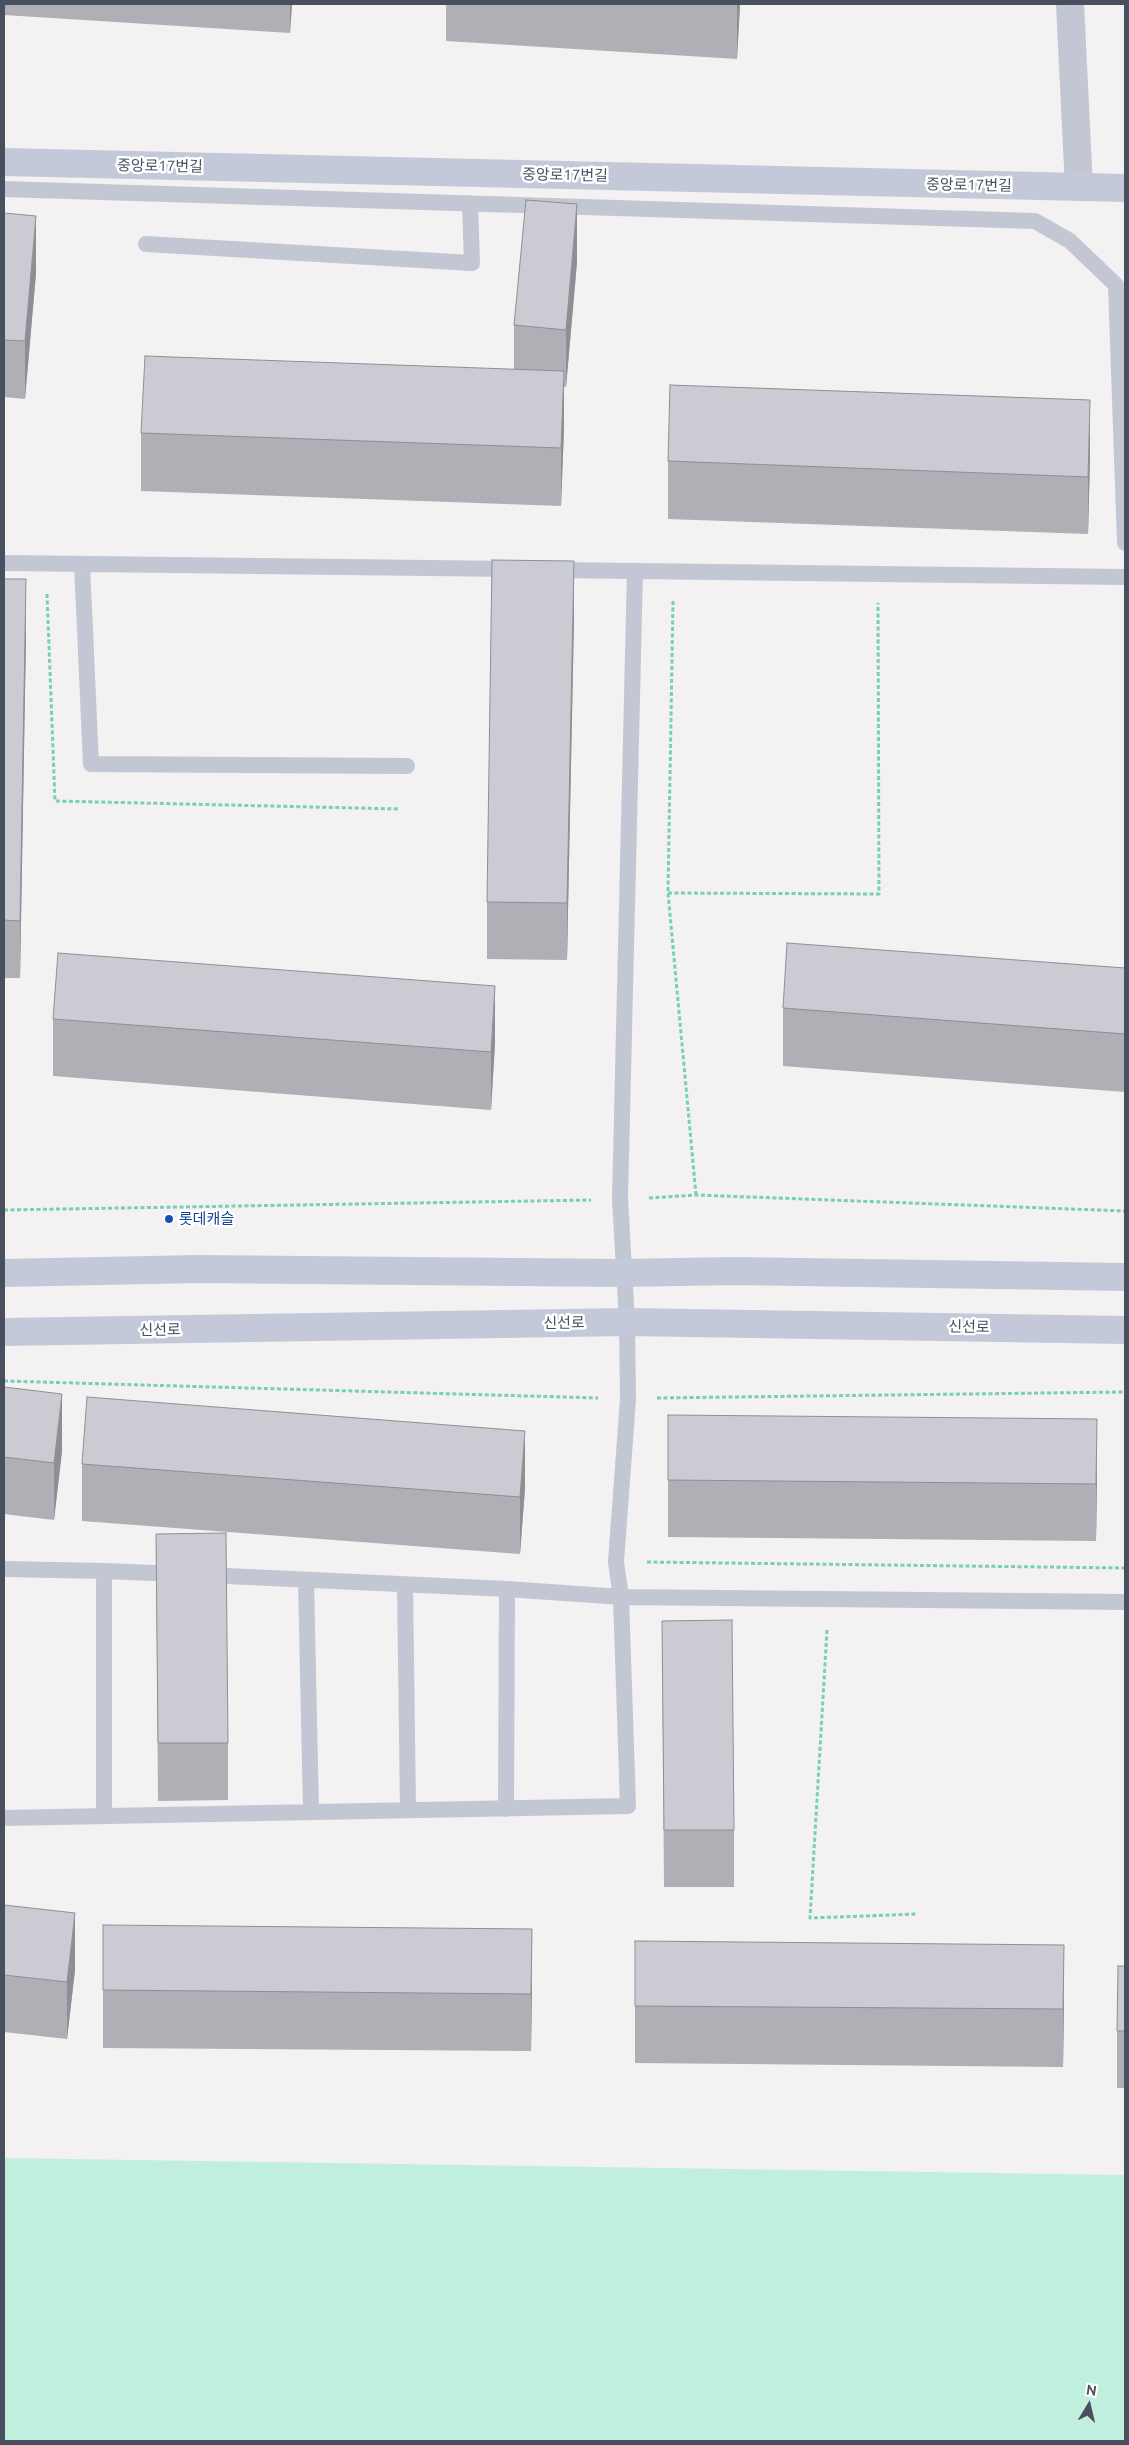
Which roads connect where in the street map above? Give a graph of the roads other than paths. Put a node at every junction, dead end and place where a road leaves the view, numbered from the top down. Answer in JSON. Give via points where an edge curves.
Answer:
{"nodes":[{"id":1,"x":1070,"y":4,"type":"edge"},
{"id":2,"x":4,"y":162,"type":"edge"},
{"id":3,"x":1079,"y":187,"type":"junction"},
{"id":4,"x":1125,"y":188,"type":"edge"},
{"id":5,"x":4,"y":189,"type":"edge"},
{"id":6,"x":470,"y":203,"type":"junction"},
{"id":7,"x":146,"y":244,"type":"dead end"},
{"id":8,"x":1125,"y":543,"type":"edge"},
{"id":9,"x":4,"y":563,"type":"edge"},
{"id":10,"x":82,"y":564,"type":"junction"},
{"id":11,"x":635,"y":571,"type":"junction"},
{"id":12,"x":1125,"y":577,"type":"edge"},
{"id":13,"x":407,"y":766,"type":"dead end"},
{"id":14,"x":623,"y":1272,"type":"junction"},
{"id":15,"x":4,"y":1273,"type":"edge"},
{"id":16,"x":1125,"y":1277,"type":"edge"},
{"id":17,"x":627,"y":1322,"type":"junction"},
{"id":18,"x":1125,"y":1330,"type":"edge"},
{"id":19,"x":4,"y":1332,"type":"edge"},
{"id":20,"x":4,"y":1569,"type":"edge"},
{"id":21,"x":104,"y":1571,"type":"junction"},
{"id":22,"x":306,"y":1580,"type":"junction"},
{"id":23,"x":404,"y":1584,"type":"junction"},
{"id":24,"x":507,"y":1589,"type":"junction"},
{"id":25,"x":621,"y":1597,"type":"junction"},
{"id":26,"x":1125,"y":1602,"type":"edge"},
{"id":27,"x":506,"y":1808,"type":"junction"},
{"id":28,"x":408,"y":1810,"type":"junction"},
{"id":29,"x":311,"y":1812,"type":"junction"},
{"id":30,"x":104,"y":1816,"type":"junction"},
{"id":31,"x":4,"y":1818,"type":"edge"}],
"edges":[{"from":1,"to":3,"type":"street"},
{"from":2,"to":3,"type":"main road","name":"중앙로17번길"},
{"from":3,"to":4,"type":"main road","name":"중앙로17번길"},
{"from":5,"to":6,"type":"lane"},
{"from":6,"to":7,"type":"lane","via":[[472,263]]},
{"from":6,"to":8,"type":"lane","via":[[1035,220],[1070,241],[1116,285]]},
{"from":9,"to":10,"type":"lane"},
{"from":10,"to":11,"type":"lane"},
{"from":10,"to":13,"type":"lane","via":[[91,764]]},
{"from":11,"to":12,"type":"lane"},
{"from":11,"to":14,"type":"lane","via":[[620,1199]]},
{"from":14,"to":15,"type":"main road","via":[[198,1269]]},
{"from":14,"to":16,"type":"main road"},
{"from":14,"to":17,"type":"lane"},
{"from":17,"to":18,"type":"main road","name":"신선로"},
{"from":17,"to":19,"type":"main road","name":"신선로"},
{"from":17,"to":25,"type":"lane","via":[[628,1399],[616,1562]]},
{"from":20,"to":21,"type":"lane"},
{"from":21,"to":22,"type":"lane"},
{"from":21,"to":30,"type":"lane"},
{"from":22,"to":23,"type":"lane"},
{"from":22,"to":29,"type":"lane"},
{"from":23,"to":24,"type":"lane"},
{"from":23,"to":28,"type":"lane"},
{"from":24,"to":25,"type":"lane"},
{"from":24,"to":27,"type":"lane"},
{"from":25,"to":26,"type":"lane"},
{"from":25,"to":27,"type":"lane","via":[[628,1806]]},
{"from":27,"to":28,"type":"lane"},
{"from":28,"to":29,"type":"lane"},
{"from":29,"to":30,"type":"lane"},
{"from":30,"to":31,"type":"lane"}]}
